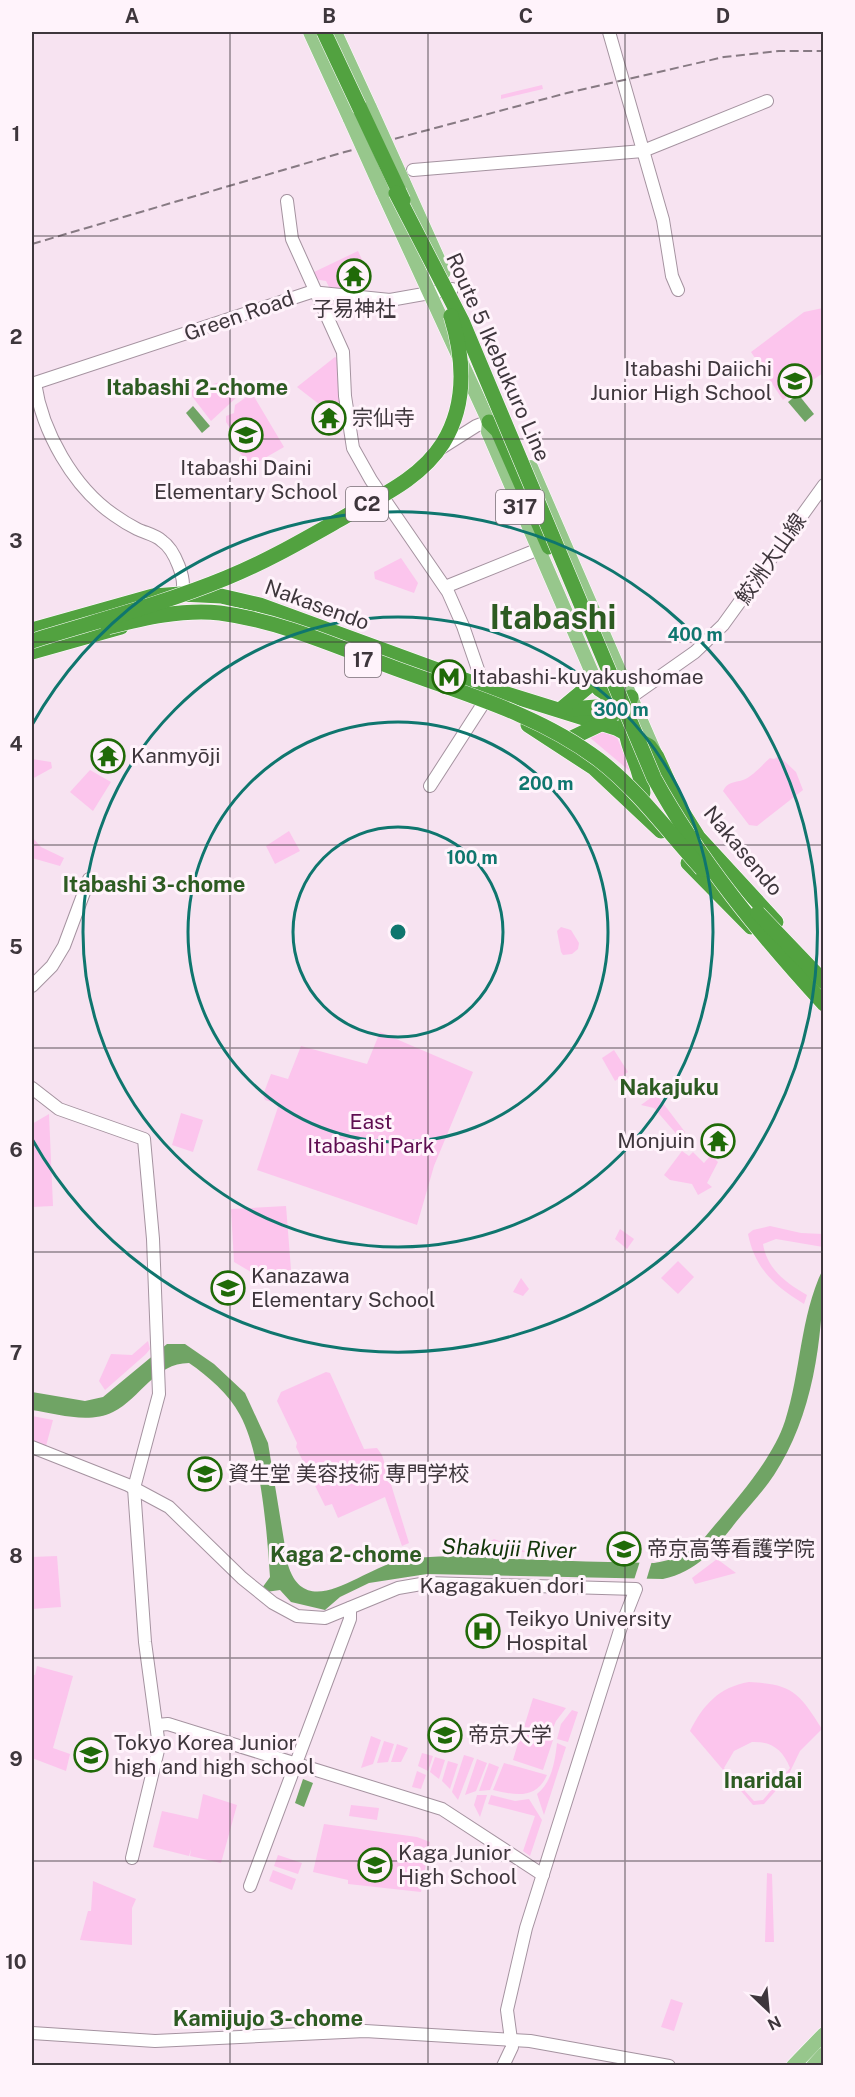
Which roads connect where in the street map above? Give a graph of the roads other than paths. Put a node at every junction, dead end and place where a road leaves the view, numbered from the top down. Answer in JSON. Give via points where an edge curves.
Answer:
{"nodes":[{"id":1,"x":310,"y":32,"type":"edge"},
{"id":2,"x":322,"y":32,"type":"edge"},
{"id":3,"x":335,"y":32,"type":"edge"},
{"id":4,"x":609,"y":32,"type":"edge"},
{"id":5,"x":767,"y":101,"type":"dead end"},
{"id":6,"x":642,"y":151,"type":"junction"},
{"id":7,"x":399,"y":185,"type":"junction"},
{"id":8,"x":287,"y":201,"type":"dead end"},
{"id":9,"x":452,"y":289,"type":"junction"},
{"id":10,"x":678,"y":290,"type":"dead end"},
{"id":11,"x":316,"y":292,"type":"junction"},
{"id":12,"x":429,"y":295,"type":"junction"},
{"id":13,"x":33,"y":384,"type":"edge"},
{"id":14,"x":507,"y":411,"type":"junction"},
{"id":15,"x":489,"y":422,"type":"junction"},
{"id":16,"x":432,"y":453,"type":"dead end"},
{"id":17,"x":824,"y":485,"type":"edge"},
{"id":18,"x":544,"y":548,"type":"junction"},
{"id":19,"x":445,"y":587,"type":"junction"},
{"id":20,"x":181,"y":594,"type":"junction"},
{"id":21,"x":233,"y":598,"type":"junction"},
{"id":22,"x":229,"y":619,"type":"junction"},
{"id":23,"x":32,"y":630,"type":"edge"},
{"id":24,"x":32,"y":642,"type":"edge"},
{"id":25,"x":32,"y":652,"type":"edge"},
{"id":26,"x":598,"y":685,"type":"junction"},
{"id":27,"x":483,"y":687,"type":"junction"},
{"id":28,"x":631,"y":697,"type":"junction"},
{"id":29,"x":481,"y":707,"type":"junction"},
{"id":30,"x":560,"y":710,"type":"junction"},
{"id":31,"x":612,"y":721,"type":"junction"},
{"id":32,"x":558,"y":744,"type":"junction"},
{"id":33,"x":657,"y":757,"type":"junction"},
{"id":34,"x":430,"y":786,"type":"dead end"},
{"id":35,"x":643,"y":793,"type":"joint"},
{"id":36,"x":657,"y":826,"type":"junction"},
{"id":37,"x":90,"y":879,"type":"dead end"},
{"id":38,"x":750,"y":918,"type":"junction"},
{"id":39,"x":769,"y":934,"type":"junction"},
{"id":40,"x":824,"y":972,"type":"edge"},
{"id":41,"x":824,"y":982,"type":"edge"},
{"id":42,"x":32,"y":986,"type":"edge"},
{"id":43,"x":824,"y":989,"type":"edge"},
{"id":44,"x":824,"y":997,"type":"edge"},
{"id":45,"x":824,"y":1004,"type":"edge"},
{"id":46,"x":824,"y":1014,"type":"edge"},
{"id":47,"x":32,"y":1088,"type":"edge"},
{"id":48,"x":32,"y":1447,"type":"edge"},
{"id":49,"x":134,"y":1488,"type":"junction"},
{"id":50,"x":350,"y":1608,"type":"junction"},
{"id":51,"x":158,"y":1725,"type":"junction"},
{"id":52,"x":295,"y":1765,"type":"junction"},
{"id":53,"x":132,"y":1858,"type":"dead end"},
{"id":54,"x":543,"y":1875,"type":"junction"},
{"id":55,"x":250,"y":1886,"type":"dead end"},
{"id":56,"x":32,"y":2033,"type":"edge"},
{"id":57,"x":824,"y":2034,"type":"edge"},
{"id":58,"x":513,"y":2040,"type":"junction"},
{"id":59,"x":824,"y":2043,"type":"edge"},
{"id":60,"x":824,"y":2054,"type":"edge"},
{"id":61,"x":503,"y":2066,"type":"edge"},
{"id":62,"x":669,"y":2066,"type":"edge"},
{"id":63,"x":794,"y":2066,"type":"edge"},
{"id":64,"x":802,"y":2066,"type":"edge"},
{"id":65,"x":813,"y":2066,"type":"edge"}],
"edges":[{"from":1,"to":7,"type":"main road","number":"317","bridge":true,"via":[[350,120]]},
{"from":2,"to":7,"type":"highway","number":"C2","bridge":true},
{"from":3,"to":7,"type":"main road","number":"317","bridge":true},
{"from":4,"to":6,"type":"street"},
{"from":5,"to":6,"type":"street"},
{"from":6,"to":7,"type":"street"},
{"from":6,"to":10,"type":"street","via":[[663,220]]},
{"from":7,"to":9,"type":"main road","number":"317"},
{"from":7,"to":12,"type":"main road","number":"317"},
{"from":7,"to":24,"type":"highway","number":"C2","bridge":true,"via":[[451,317],[460,361],[456,413],[446,438],[431,459],[387,493],[259,563],[178,596]]},
{"from":7,"to":38,"type":"highway","name":"Route 5 Ikebukuro Line","bridge":true,"via":[[462,321],[654,778],[686,834]]},
{"from":7,"to":39,"type":"highway","name":"Route 5 Ikebukuro Line","bridge":true,"via":[[513,434],[656,777],[684,824]]},
{"from":8,"to":11,"type":"street","via":[[292,239]]},
{"from":9,"to":12,"type":"street","name":"Green Road"},
{"from":9,"to":14,"type":"main road","number":"317"},
{"from":11,"to":12,"type":"street","name":"Green Road","via":[[390,300]]},
{"from":11,"to":13,"type":"street","name":"Green Road"},
{"from":11,"to":19,"type":"street","via":[[343,352],[353,448]]},
{"from":12,"to":15,"type":"main road","number":"317"},
{"from":13,"to":20,"type":"street","via":[[50,435],[81,482],[111,513],[164,542],[183,577],[185,587]]},
{"from":14,"to":15,"type":"street"},
{"from":14,"to":28,"type":"main road","number":"317"},
{"from":15,"to":16,"type":"street"},
{"from":15,"to":18,"type":"highway","via":[[498,431]]},
{"from":17,"to":28,"type":"street","name":"鮫洲大山線","via":[[723,625],[695,652]]},
{"from":18,"to":19,"type":"street"},
{"from":18,"to":26,"type":"main road","number":"317"},
{"from":18,"to":39,"type":"highway","bridge":true,"via":[[652,779],[679,828]]},
{"from":19,"to":27,"type":"street","via":[[459,614]]},
{"from":20,"to":21,"type":"highway","name":"Nakasendo","number":"17"},
{"from":20,"to":23,"type":"highway","name":"Nakasendo","number":"17","via":[[153,597]]},
{"from":21,"to":22,"type":"street"},
{"from":21,"to":27,"type":"highway","name":"Nakasendo","number":"17"},
{"from":22,"to":25,"type":"highway","name":"Nakasendo","number":"17","via":[[155,619]]},
{"from":22,"to":29,"type":"highway","name":"Nakasendo","number":"17","via":[[316,644]]},
{"from":24,"to":39,"type":"highway","bridge":true,"via":[[171,613],[234,614],[313,634],[538,715],[575,735],[618,767]]},
{"from":26,"to":28,"type":"highway","via":[[613,698]]},
{"from":26,"to":30,"type":"highway"},
{"from":26,"to":31,"type":"main road","number":"317"},
{"from":27,"to":29,"type":"street"},
{"from":27,"to":30,"type":"highway","name":"Nakasendo","number":"17"},
{"from":28,"to":31,"type":"highway"},
{"from":28,"to":31,"type":"highway","via":[[626,713]]},
{"from":28,"to":33,"type":"main road","number":"317"},
{"from":29,"to":32,"type":"highway","name":"Nakasendo","number":"17","via":[[530,726]]},
{"from":29,"to":34,"type":"street"},
{"from":30,"to":31,"type":"highway","name":"Nakasendo","number":"17"},
{"from":31,"to":32,"type":"highway"},
{"from":31,"to":33,"type":"highway","name":"Nakasendo","number":"17","via":[[649,746]]},
{"from":31,"to":35,"type":"highway"},
{"from":32,"to":36,"type":"highway","name":"Nakasendo","number":"17","via":[[594,768]]},
{"from":33,"to":40,"type":"highway","name":"Nakasendo","number":"17","via":[[698,837]]},
{"from":35,"to":36,"type":"main road"},
{"from":36,"to":39,"type":"highway","name":"Nakasendo","number":"17","via":[[689,864]]},
{"from":37,"to":42,"type":"street","via":[[64,946],[52,966]]},
{"from":38,"to":39,"type":"highway","name":"Route 5 Ikebukuro Line","bridge":true},
{"from":38,"to":44,"type":"highway","bridge":true},
{"from":39,"to":41,"type":"highway","name":"Route 5 Ikebukuro Line","bridge":true},
{"from":39,"to":43,"type":"highway","bridge":true},
{"from":39,"to":45,"type":"highway","name":"Route 5 Ikebukuro Line","bridge":true},
{"from":39,"to":46,"type":"highway","name":"Nakasendo","number":"17"},
{"from":47,"to":49,"type":"street","via":[[59,1108],[144,1139],[153,1239],[158,1397]]},
{"from":48,"to":49,"type":"street","name":"Kagagakuen dori"},
{"from":49,"to":50,"type":"street","name":"Kagagakuen dori","via":[[171,1509],[233,1570],[280,1608],[312,1619]]},
{"from":49,"to":51,"type":"street","via":[[144,1636]]},
{"from":50,"to":52,"type":"street","via":[[350,1619]]},
{"from":50,"to":54,"type":"street","name":"Kagagakuen dori","via":[[398,1588],[427,1583],[636,1589]]},
{"from":51,"to":52,"type":"street","via":[[168,1724]]},
{"from":51,"to":53,"type":"street","via":[[159,1746]]},
{"from":52,"to":54,"type":"street","via":[[442,1809]]},
{"from":52,"to":55,"type":"street"},
{"from":54,"to":58,"type":"street","via":[[512,1982],[507,2010]]},
{"from":56,"to":58,"type":"street","via":[[148,2041],[365,2031]]},
{"from":57,"to":63,"type":"main road"},
{"from":58,"to":61,"type":"street"},
{"from":58,"to":62,"type":"street"},
{"from":59,"to":64,"type":"main road"},
{"from":60,"to":65,"type":"main road"}]}
